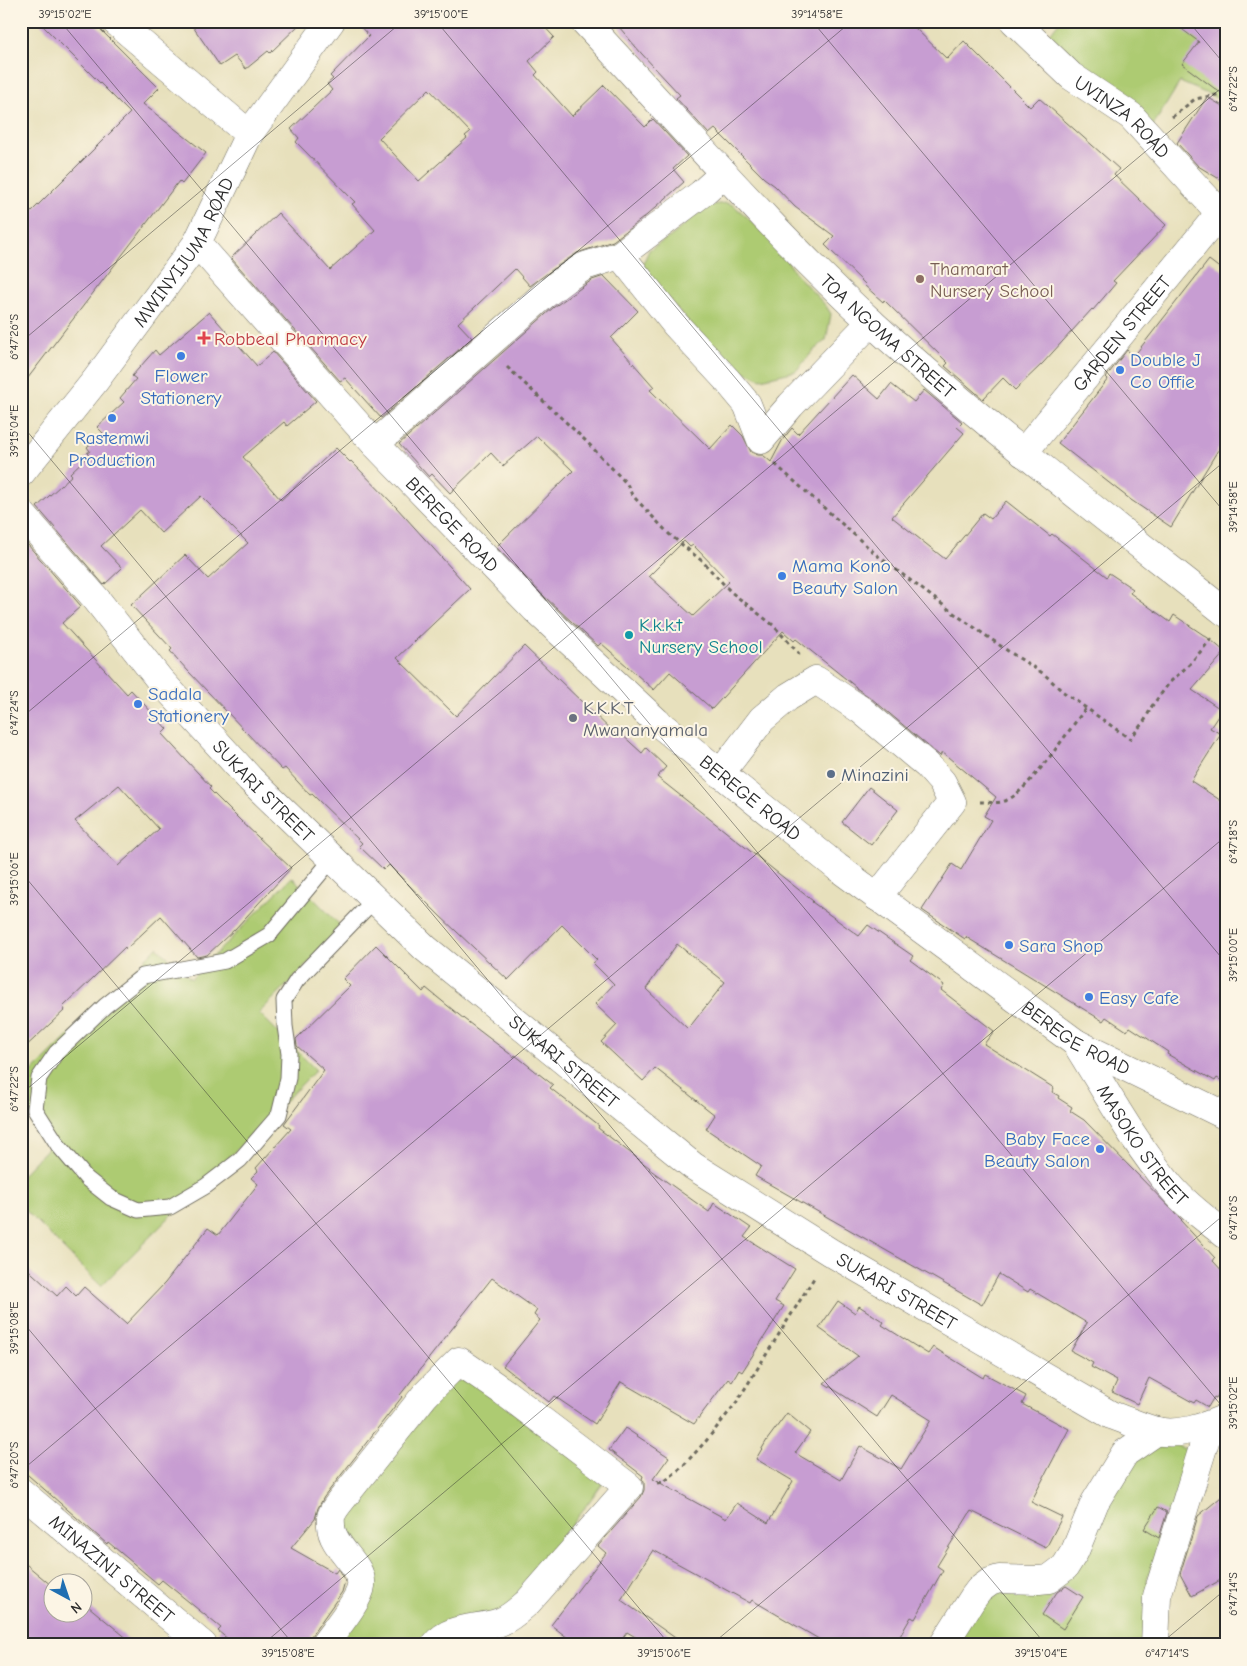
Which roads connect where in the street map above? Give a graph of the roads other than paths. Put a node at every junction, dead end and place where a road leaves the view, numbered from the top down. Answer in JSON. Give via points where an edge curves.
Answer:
{"nodes":[{"id":1,"x":115,"y":21,"type":"edge"},
{"id":2,"x":331,"y":21,"type":"edge"},
{"id":3,"x":584,"y":21,"type":"edge"},
{"id":4,"x":1014,"y":21,"type":"edge"},
{"id":5,"x":249,"y":134,"type":"junction"},
{"id":6,"x":724,"y":173,"type":"junction"},
{"id":7,"x":1223,"y":215,"type":"edge"},
{"id":8,"x":198,"y":243,"type":"junction"},
{"id":9,"x":620,"y":255,"type":"junction"},
{"id":10,"x":871,"y":322,"type":"junction"},
{"id":11,"x":376,"y":444,"type":"junction"},
{"id":12,"x":1023,"y":453,"type":"junction"},
{"id":13,"x":21,"y":473,"type":"edge"},
{"id":14,"x":21,"y":514,"type":"edge"},
{"id":15,"x":1221,"y":623,"type":"edge"},
{"id":16,"x":720,"y":774,"type":"junction"},
{"id":17,"x":333,"y":858,"type":"junction"},
{"id":18,"x":877,"y":897,"type":"junction"},
{"id":19,"x":375,"y":899,"type":"junction"},
{"id":20,"x":1076,"y":1043,"type":"junction"},
{"id":21,"x":1226,"y":1116,"type":"edge"},
{"id":22,"x":1226,"y":1235,"type":"edge"},
{"id":23,"x":1218,"y":1421,"type":"edge"},
{"id":24,"x":1157,"y":1431,"type":"junction"},
{"id":25,"x":21,"y":1492,"type":"edge"},
{"id":26,"x":203,"y":1645,"type":"edge"},
{"id":27,"x":324,"y":1645,"type":"edge"},
{"id":28,"x":435,"y":1645,"type":"edge"},
{"id":29,"x":943,"y":1645,"type":"edge"},
{"id":30,"x":1155,"y":1645,"type":"edge"}],
"edges":[{"from":1,"to":5,"type":"street"},
{"from":2,"to":5,"type":"street","name":"MWINYIJUMA ROAD"},
{"from":3,"to":6,"type":"street","name":"TOA NGOMA STREET"},
{"from":4,"to":7,"type":"street","name":"UVINZA ROAD","via":[[1071,76],[1131,116]]},
{"from":5,"to":8,"type":"street","name":"MWINYIJUMA ROAD"},
{"from":6,"to":9,"type":"street"},
{"from":6,"to":10,"type":"street","name":"TOA NGOMA STREET","via":[[788,242]]},
{"from":7,"to":12,"type":"street","name":"GARDEN STREET"},
{"from":8,"to":11,"type":"street","name":"BEREGE ROAD"},
{"from":8,"to":13,"type":"street","name":"MWINYIJUMA ROAD","via":[[95,381]]},
{"from":9,"to":10,"type":"street","via":[[676,325],[747,404],[761,440]]},
{"from":9,"to":11,"type":"street","via":[[585,266],[565,279]]},
{"from":10,"to":12,"type":"street","name":"TOA NGOMA STREET"},
{"from":11,"to":16,"type":"street","name":"BEREGE ROAD","via":[[535,609],[657,722]]},
{"from":12,"to":15,"type":"street","name":"TOA NGOMA STREET"},
{"from":14,"to":17,"type":"street","name":"SUKARI STREET","via":[[211,737]]},
{"from":16,"to":18,"type":"street","name":"BEREGE ROAD"},
{"from":16,"to":18,"type":"street","via":[[762,719],[788,697],[816,680],[862,710],[927,765],[942,782],[952,802]]},
{"from":17,"to":19,"type":"street","name":"SUKARI STREET"},
{"from":17,"to":19,"type":"lane","via":[[269,935],[226,961],[143,976],[105,1006],[56,1053],[39,1078],[35,1109],[58,1145],[87,1179],[111,1198],[138,1210],[170,1207],[206,1186],[240,1160],[279,1115],[290,1054],[284,1000],[297,980]]},
{"from":18,"to":20,"type":"street","name":"BEREGE ROAD"},
{"from":19,"to":24,"type":"street","name":"SUKARI STREET","via":[[425,948],[693,1166],[830,1252],[1111,1415]]},
{"from":20,"to":21,"type":"street","name":"BEREGE ROAD"},
{"from":20,"to":22,"type":"street","name":"MASOKO STREET","via":[[1148,1158],[1172,1189]]},
{"from":23,"to":24,"type":"street","name":"SUKARI STREET","via":[[1182,1432]]},
{"from":23,"to":30,"type":"street","via":[[1157,1596]]},
{"from":24,"to":29,"type":"street","via":[[1125,1453],[1095,1502],[1065,1568],[1049,1579],[999,1579],[990,1582],[973,1598]]},
{"from":25,"to":26,"type":"street","name":"MINAZINI STREET"},
{"from":27,"to":28,"type":"street","via":[[362,1586],[354,1564],[331,1532],[331,1516],[425,1395],[459,1362],[630,1486],[512,1616],[454,1632]]}]}
